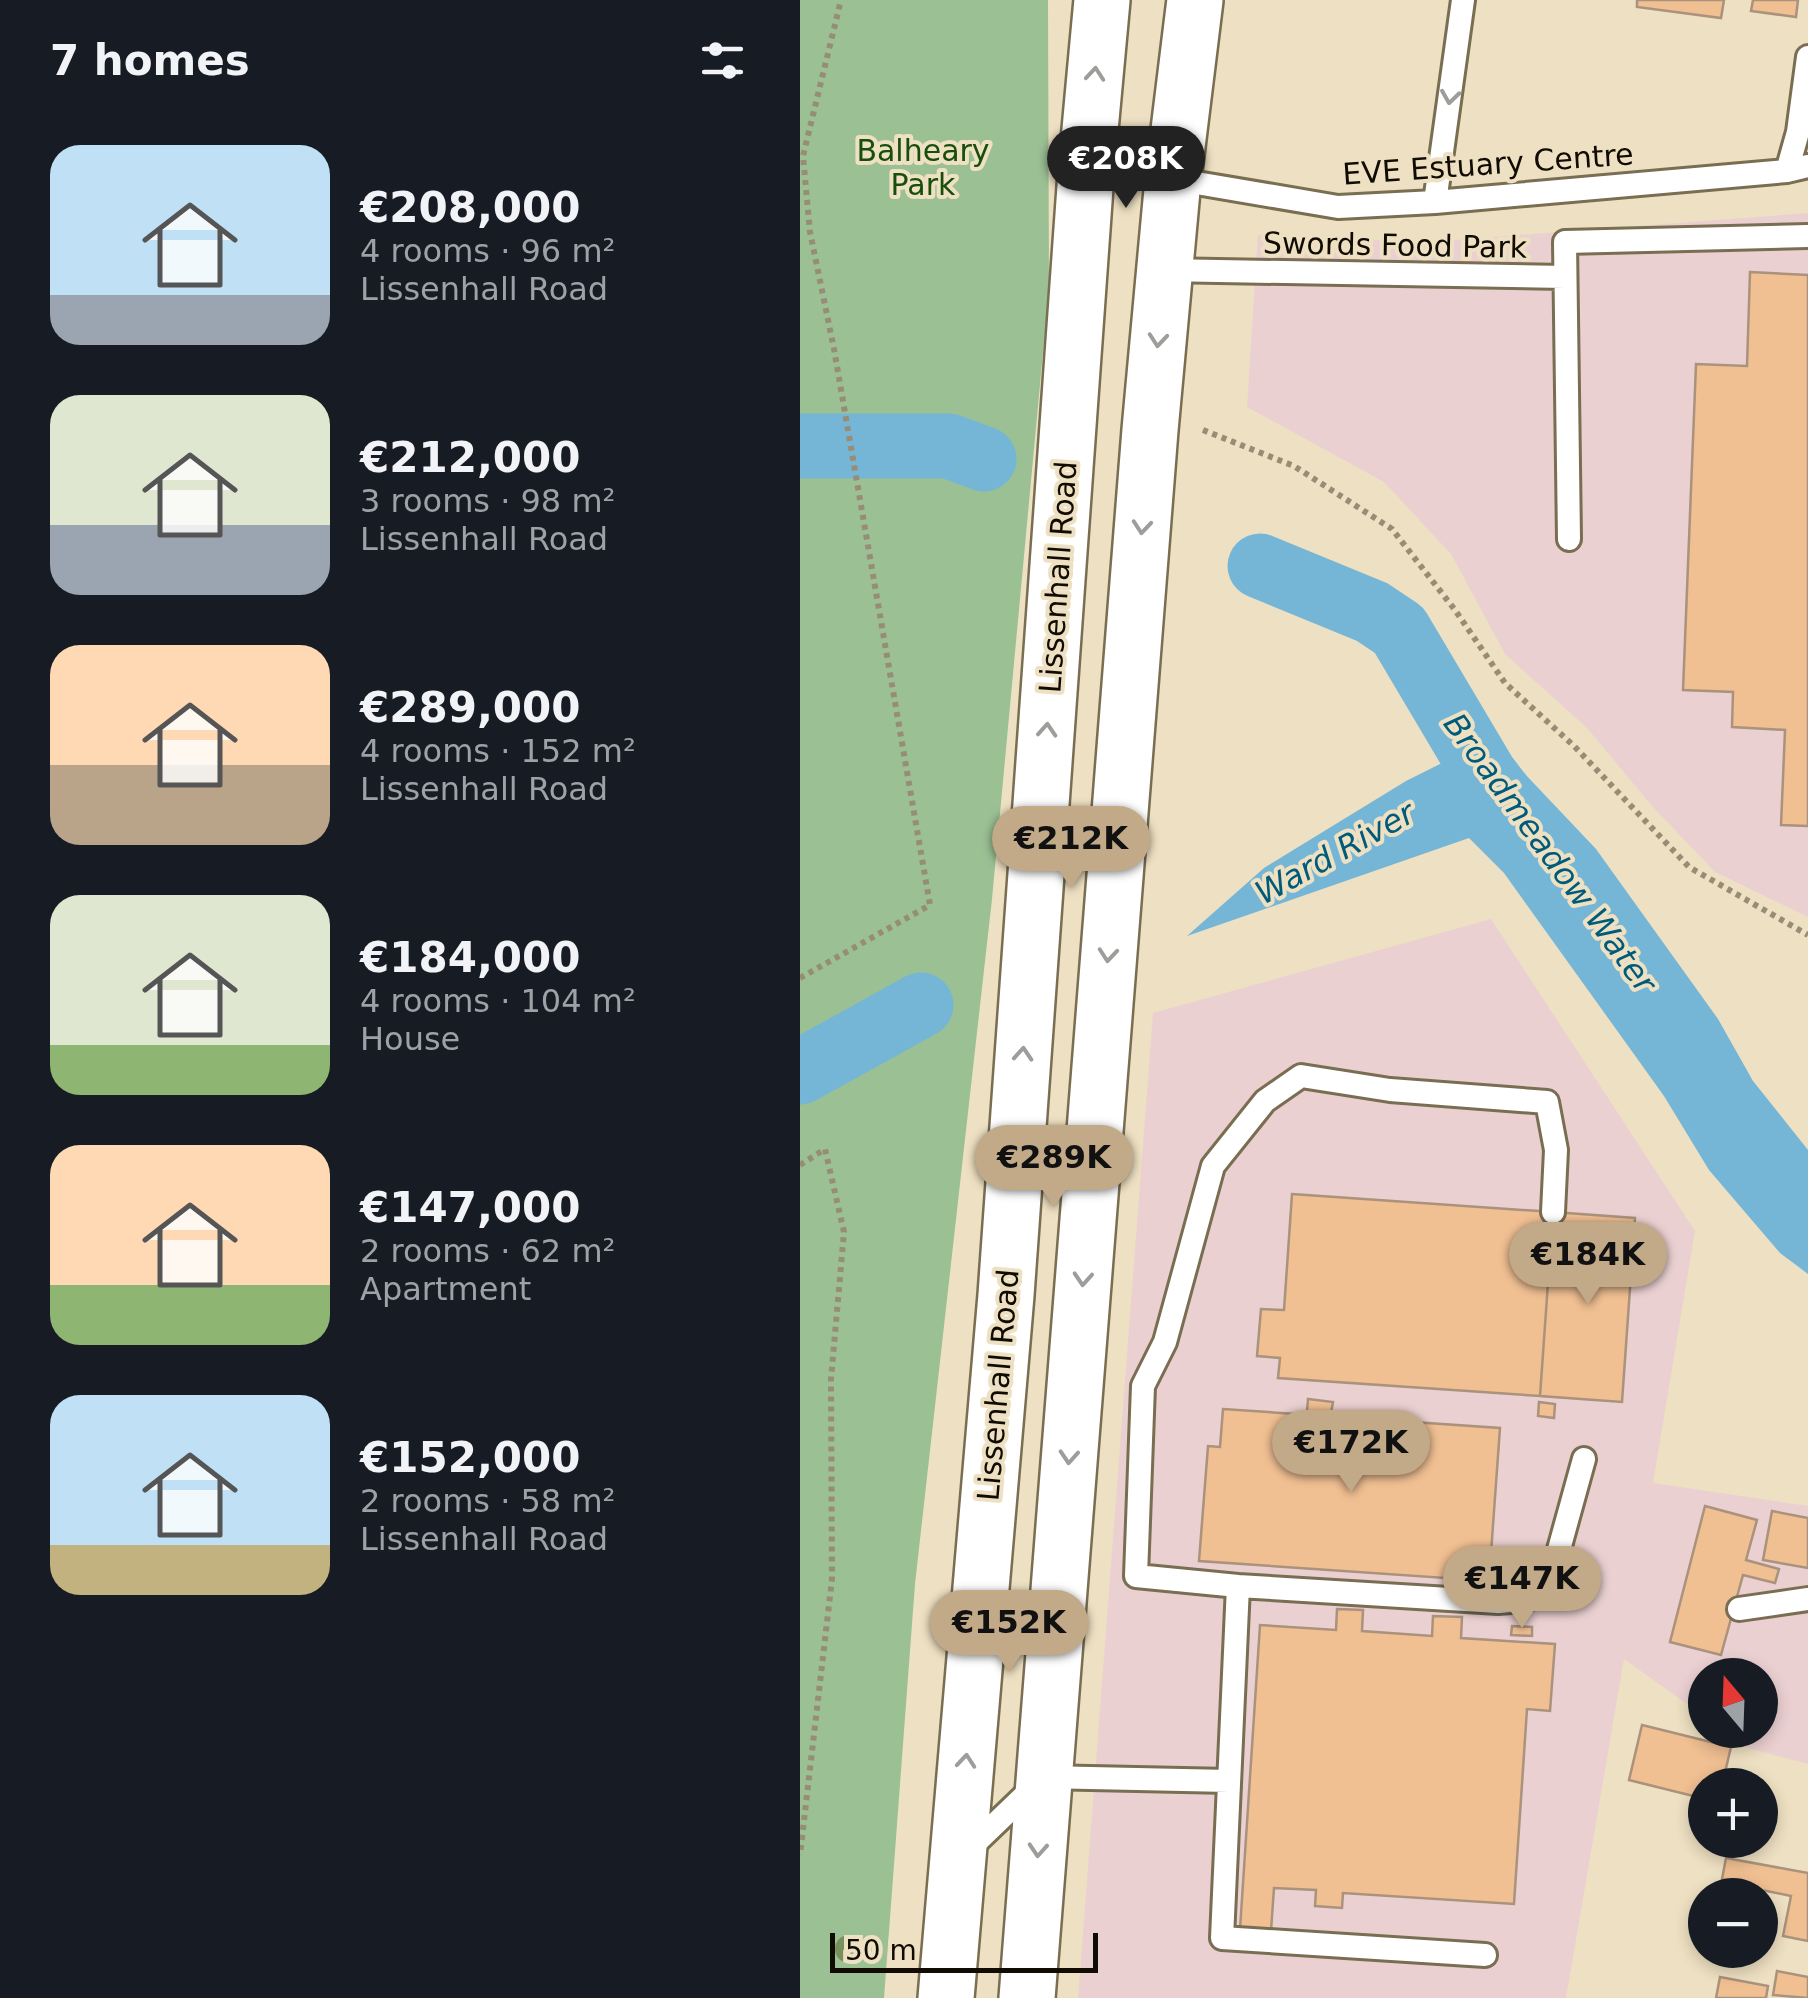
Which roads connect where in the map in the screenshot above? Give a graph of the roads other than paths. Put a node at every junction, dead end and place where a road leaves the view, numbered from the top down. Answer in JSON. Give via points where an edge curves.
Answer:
{"nodes":[{"id":1,"x":1102,"y":0,"type":"edge"},
{"id":2,"x":1195,"y":0,"type":"edge"},
{"id":3,"x":1463,"y":0,"type":"edge"},
{"id":4,"x":1808,"y":56,"type":"edge"},
{"id":5,"x":1798,"y":168,"type":"edge"},
{"id":6,"x":1086,"y":173,"type":"junction"},
{"id":7,"x":1172,"y":179,"type":"junction"},
{"id":8,"x":1435,"y":202,"type":"junction"},
{"id":9,"x":1808,"y":236,"type":"edge"},
{"id":10,"x":1164,"y":270,"type":"junction"},
{"id":11,"x":1566,"y":276,"type":"junction"},
{"id":12,"x":1568,"y":539,"type":"dead end"},
{"id":13,"x":1553,"y":1212,"type":"dead end"},
{"id":14,"x":1584,"y":1459,"type":"dead end"},
{"id":15,"x":1238,"y":1586,"type":"junction"},
{"id":16,"x":1808,"y":1599,"type":"edge"},
{"id":17,"x":1739,"y":1609,"type":"dead end"},
{"id":18,"x":1044,"y":1776,"type":"junction"},
{"id":19,"x":1229,"y":1781,"type":"junction"},
{"id":20,"x":958,"y":1860,"type":"junction"},
{"id":21,"x":1485,"y":1955,"type":"dead end"},
{"id":22,"x":946,"y":1998,"type":"edge"},
{"id":23,"x":1026,"y":1998,"type":"edge"}],
"edges":[{"from":6,"to":1,"type":"main road","name":"Lissenhall Road","one_way":true},
{"from":2,"to":7,"type":"main road"},
{"from":3,"to":8,"type":"lane","one_way":true},
{"from":4,"to":5,"type":"lane"},
{"from":5,"to":8,"type":"lane","name":"EVE Estuary Centre"},
{"from":6,"to":7,"type":"main road"},
{"from":20,"to":6,"type":"main road","name":"Lissenhall Road","one_way":true,"via":[[1006,1296]]},
{"from":7,"to":8,"type":"lane","name":"EVE Estuary Centre","via":[[1338,207]]},
{"from":7,"to":10,"type":"main road"},
{"from":9,"to":11,"type":"lane","via":[[1565,242]]},
{"from":10,"to":11,"type":"lane","name":"Swords Food Park"},
{"from":10,"to":18,"type":"main road","one_way":true},
{"from":11,"to":12,"type":"lane"},
{"from":13,"to":15,"type":"lane","via":[[1556,1150],[1547,1102],[1301,1076],[1265,1101],[1213,1166],[1166,1342],[1144,1386],[1136,1576]]},
{"from":14,"to":15,"type":"lane","via":[[1550,1582],[1526,1600]]},
{"from":15,"to":19,"type":"lane"},
{"from":16,"to":17,"type":"lane"},
{"from":18,"to":19,"type":"lane"},
{"from":18,"to":20,"type":"lane"},
{"from":18,"to":23,"type":"main road","one_way":true},
{"from":19,"to":21,"type":"lane","via":[[1222,1938]]},
{"from":20,"to":22,"type":"main road","name":"Lissenhall Road"}]}
